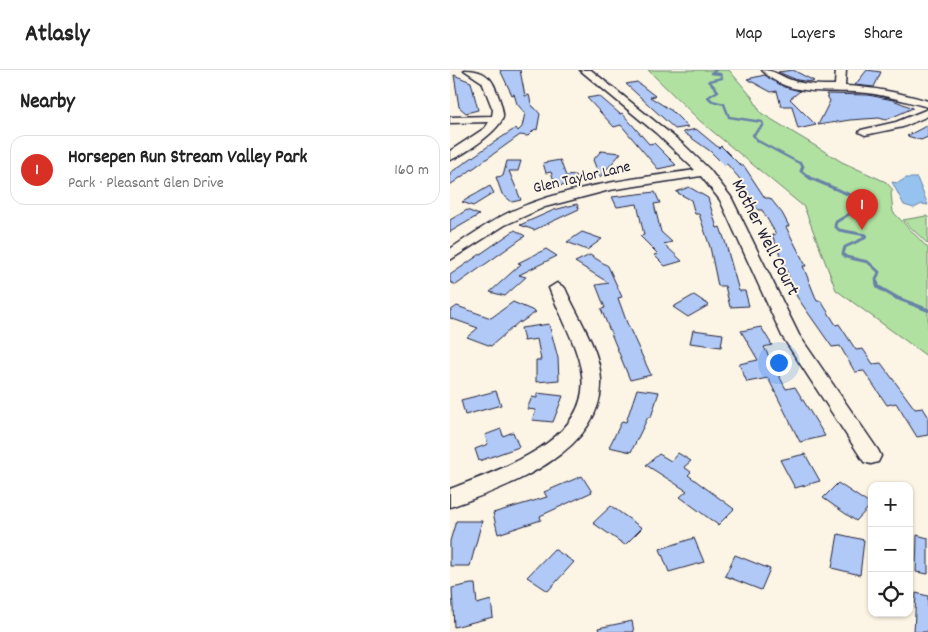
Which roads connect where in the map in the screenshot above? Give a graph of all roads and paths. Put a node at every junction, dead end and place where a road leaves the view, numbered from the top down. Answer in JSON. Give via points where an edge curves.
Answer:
{"nodes":[{"id":1,"x":469,"y":70,"type":"edge"},
{"id":2,"x":585,"y":70,"type":"edge"},
{"id":3,"x":767,"y":70,"type":"edge"},
{"id":4,"x":841,"y":70,"type":"edge"},
{"id":5,"x":840,"y":87,"type":"junction"},
{"id":6,"x":928,"y":104,"type":"edge"},
{"id":7,"x":928,"y":112,"type":"edge"},
{"id":8,"x":497,"y":119,"type":"junction"},
{"id":9,"x":450,"y":120,"type":"edge"},
{"id":10,"x":865,"y":132,"type":"dead end"},
{"id":11,"x":450,"y":156,"type":"edge"},
{"id":12,"x":705,"y":172,"type":"junction"},
{"id":13,"x":450,"y":256,"type":"edge"},
{"id":14,"x":557,"y":288,"type":"dead end"},
{"id":15,"x":871,"y":456,"type":"dead end"},
{"id":16,"x":450,"y":498,"type":"edge"}],
"edges":[{"from":1,"to":8,"type":"street","via":[[486,80],[498,110]]},
{"from":2,"to":12,"type":"street","name":"Mother Well Court"},
{"from":3,"to":5,"type":"street","via":[[790,83]]},
{"from":4,"to":5,"type":"street"},
{"from":5,"to":6,"type":"street","via":[[883,92]]},
{"from":7,"to":10,"type":"street","via":[[899,125]]},
{"from":8,"to":9,"type":"street"},
{"from":8,"to":11,"type":"street","via":[[490,130]]},
{"from":12,"to":13,"type":"street","name":"Glen Taylor Lane","via":[[552,200],[502,221]]},
{"from":12,"to":15,"type":"street","name":"Mother Well Court","via":[[726,200],[791,336]]},
{"from":14,"to":16,"type":"street","via":[[591,370],[592,396],[587,410],[567,437],[544,456]]}]}
